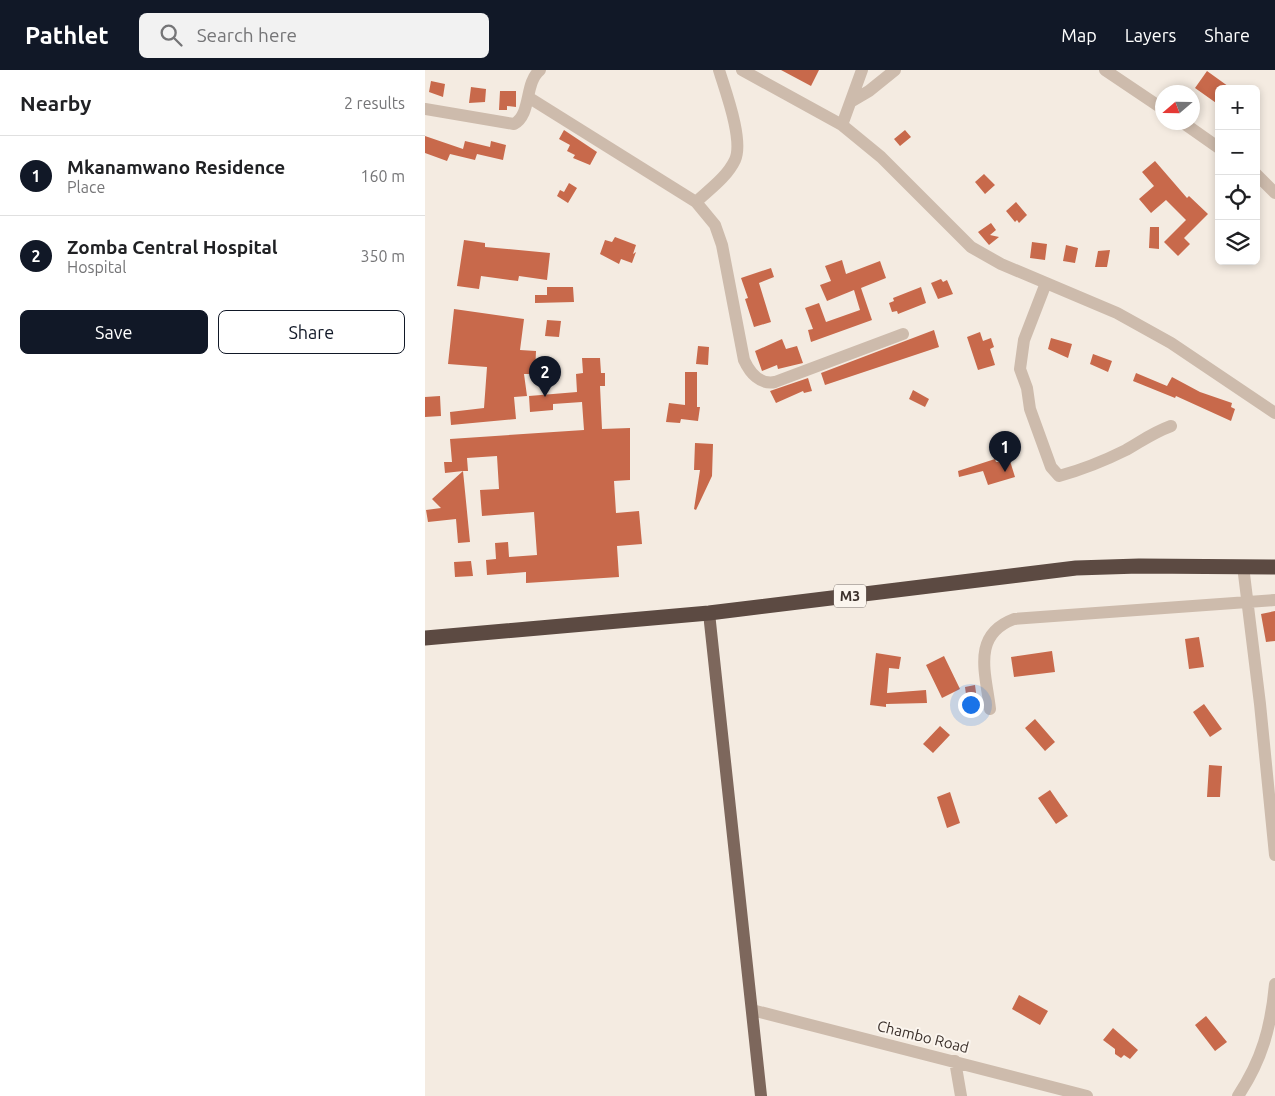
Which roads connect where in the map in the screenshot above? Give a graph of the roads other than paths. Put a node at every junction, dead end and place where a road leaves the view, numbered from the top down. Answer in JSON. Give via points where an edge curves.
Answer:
{"nodes":[{"id":1,"x":540,"y":70,"type":"edge"},
{"id":2,"x":719,"y":70,"type":"edge"},
{"id":3,"x":742,"y":70,"type":"edge"},
{"id":4,"x":862,"y":70,"type":"edge"},
{"id":5,"x":895,"y":70,"type":"edge"},
{"id":6,"x":1105,"y":70,"type":"edge"},
{"id":7,"x":528,"y":97,"type":"junction"},
{"id":8,"x":852,"y":101,"type":"junction"},
{"id":9,"x":1155,"y":104,"type":"edge"},
{"id":10,"x":425,"y":109,"type":"edge"},
{"id":11,"x":842,"y":126,"type":"junction"},
{"id":12,"x":1193,"y":130,"type":"edge"},
{"id":13,"x":1215,"y":145,"type":"edge"},
{"id":14,"x":1257,"y":175,"type":"edge"},
{"id":15,"x":1275,"y":193,"type":"edge"},
{"id":16,"x":696,"y":202,"type":"junction"},
{"id":17,"x":1046,"y":283,"type":"junction"},
{"id":18,"x":903,"y":334,"type":"dead end"},
{"id":19,"x":1275,"y":413,"type":"edge"},
{"id":20,"x":1171,"y":426,"type":"dead end"},
{"id":21,"x":1243,"y":566,"type":"junction"},
{"id":22,"x":1275,"y":567,"type":"edge"},
{"id":23,"x":1275,"y":600,"type":"edge"},
{"id":24,"x":1247,"y":603,"type":"junction"},
{"id":25,"x":709,"y":613,"type":"junction"},
{"id":26,"x":425,"y":638,"type":"edge"},
{"id":27,"x":990,"y":710,"type":"dead end"},
{"id":28,"x":1275,"y":855,"type":"edge"},
{"id":29,"x":1275,"y":984,"type":"edge"},
{"id":30,"x":752,"y":1010,"type":"junction"},
{"id":31,"x":955,"y":1061,"type":"junction"},
{"id":32,"x":761,"y":1096,"type":"edge"},
{"id":33,"x":961,"y":1096,"type":"edge"},
{"id":34,"x":1087,"y":1096,"type":"edge"},
{"id":35,"x":1238,"y":1096,"type":"edge"}],
"edges":[{"from":1,"to":7,"type":"street","via":[[532,80]]},
{"from":2,"to":16,"type":"street","via":[[737,134],[736,158],[725,175]]},
{"from":3,"to":11,"type":"street"},
{"from":4,"to":8,"type":"street"},
{"from":5,"to":8,"type":"street"},
{"from":6,"to":9,"type":"street"},
{"from":7,"to":10,"type":"street","via":[[520,120],[511,125]]},
{"from":7,"to":16,"type":"street"},
{"from":8,"to":11,"type":"street"},
{"from":11,"to":17,"type":"street","via":[[881,157],[971,246],[1001,264]]},
{"from":12,"to":13,"type":"street"},
{"from":14,"to":15,"type":"street"},
{"from":16,"to":18,"type":"street","via":[[715,225],[722,245],[744,360],[758,379],[768,384],[775,382]]},
{"from":17,"to":19,"type":"street","via":[[1117,314],[1171,343]]},
{"from":17,"to":20,"type":"street","via":[[1025,340],[1020,369],[1030,409],[1055,472],[1059,476],[1075,471],[1126,450],[1145,437]]},
{"from":21,"to":22,"type":"highway","number":"M3"},
{"from":21,"to":24,"type":"street"},
{"from":21,"to":25,"type":"highway","number":"M3","via":[[1076,568]]},
{"from":23,"to":24,"type":"street"},
{"from":24,"to":27,"type":"street","via":[[1151,607],[1014,619],[1003,623],[992,632],[983,654]]},
{"from":24,"to":28,"type":"street"},
{"from":25,"to":26,"type":"highway","number":"M3"},
{"from":25,"to":30,"type":"main road"},
{"from":29,"to":35,"type":"street","via":[[1264,1047]]},
{"from":30,"to":31,"type":"street","name":"Chambo Road"},
{"from":30,"to":32,"type":"main road"},
{"from":31,"to":33,"type":"street"},
{"from":31,"to":34,"type":"street","name":"Chambo Road"}]}
